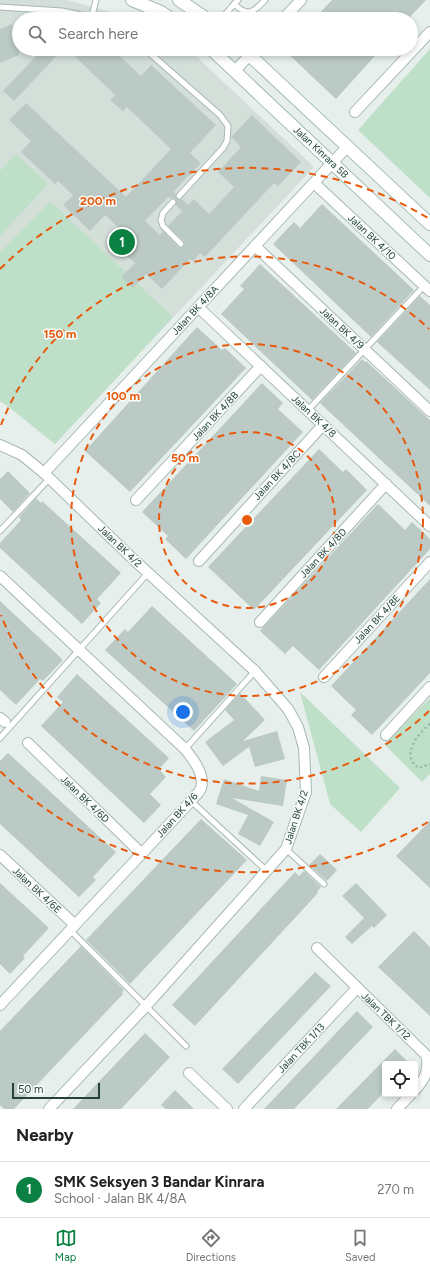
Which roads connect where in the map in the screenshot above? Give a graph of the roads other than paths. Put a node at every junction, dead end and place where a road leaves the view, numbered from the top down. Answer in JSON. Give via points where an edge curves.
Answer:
{"nodes":[{"id":1,"x":96,"y":0,"type":"edge"},
{"id":2,"x":132,"y":0,"type":"edge"},
{"id":3,"x":179,"y":0,"type":"edge"},
{"id":4,"x":265,"y":0,"type":"edge"},
{"id":5,"x":301,"y":0,"type":"edge"},
{"id":6,"x":236,"y":2,"type":"edge"},
{"id":7,"x":0,"y":7,"type":"edge"},
{"id":8,"x":68,"y":12,"type":"edge"},
{"id":9,"x":93,"y":12,"type":"edge"},
{"id":10,"x":161,"y":12,"type":"edge"},
{"id":11,"x":197,"y":12,"type":"edge"},
{"id":12,"x":227,"y":12,"type":"edge"},
{"id":13,"x":290,"y":12,"type":"edge"},
{"id":14,"x":430,"y":32,"type":"edge"},
{"id":15,"x":418,"y":45,"type":"edge"},
{"id":16,"x":153,"y":56,"type":"edge"},
{"id":17,"x":219,"y":56,"type":"edge"},
{"id":18,"x":246,"y":56,"type":"edge"},
{"id":19,"x":254,"y":56,"type":"edge"},
{"id":20,"x":408,"y":56,"type":"edge"},
{"id":21,"x":235,"y":71,"type":"junction"},
{"id":22,"x":355,"y":112,"type":"dead end"},
{"id":23,"x":347,"y":147,"type":"junction"},
{"id":24,"x":332,"y":163,"type":"junction"},
{"id":25,"x":314,"y":182,"type":"junction"},
{"id":26,"x":179,"y":196,"type":"dead end"},
{"id":27,"x":173,"y":202,"type":"dead end"},
{"id":28,"x":430,"y":224,"type":"edge"},
{"id":29,"x":181,"y":244,"type":"dead end"},
{"id":30,"x":255,"y":246,"type":"junction"},
{"id":31,"x":430,"y":255,"type":"edge"},
{"id":32,"x":427,"y":288,"type":"edge"},
{"id":33,"x":198,"y":307,"type":"junction"},
{"id":34,"x":365,"y":349,"type":"junction"},
{"id":35,"x":261,"y":366,"type":"junction"},
{"id":36,"x":308,"y":410,"type":"junction"},
{"id":37,"x":430,"y":411,"type":"edge"},
{"id":38,"x":323,"y":425,"type":"junction"},
{"id":39,"x":0,"y":445,"type":"edge"},
{"id":40,"x":47,"y":475,"type":"junction"},
{"id":41,"x":386,"y":484,"type":"junction"},
{"id":42,"x":136,"y":500,"type":"dead end"},
{"id":43,"x":430,"y":526,"type":"edge"},
{"id":44,"x":0,"y":531,"type":"edge"},
{"id":45,"x":199,"y":561,"type":"dead end"},
{"id":46,"x":430,"y":562,"type":"edge"},
{"id":47,"x":148,"y":573,"type":"junction"},
{"id":48,"x":0,"y":576,"type":"edge"},
{"id":49,"x":260,"y":622,"type":"dead end"},
{"id":50,"x":78,"y":651,"type":"junction"},
{"id":51,"x":255,"y":671,"type":"junction"},
{"id":52,"x":324,"y":676,"type":"dead end"},
{"id":53,"x":430,"y":687,"type":"edge"},
{"id":54,"x":386,"y":735,"type":"dead end"},
{"id":55,"x":0,"y":738,"type":"edge"},
{"id":56,"x":28,"y":743,"type":"dead end"},
{"id":57,"x":185,"y":749,"type":"junction"},
{"id":58,"x":191,"y":801,"type":"junction"},
{"id":59,"x":286,"y":849,"type":"junction"},
{"id":60,"x":142,"y":854,"type":"junction"},
{"id":61,"x":0,"y":855,"type":"edge"},
{"id":62,"x":267,"y":871,"type":"junction"},
{"id":63,"x":324,"y":884,"type":"dead end"},
{"id":64,"x":72,"y":928,"type":"junction"},
{"id":65,"x":317,"y":948,"type":"dead end"},
{"id":66,"x":358,"y":988,"type":"junction"},
{"id":67,"x":2,"y":1000,"type":"edge"},
{"id":68,"x":146,"y":1006,"type":"junction"},
{"id":69,"x":186,"y":1046,"type":"dead end"},
{"id":70,"x":189,"y":1073,"type":"dead end"},
{"id":71,"x":418,"y":1087,"type":"edge"},
{"id":72,"x":408,"y":1097,"type":"edge"},
{"id":73,"x":49,"y":1109,"type":"edge"},
{"id":74,"x":228,"y":1109,"type":"edge"},
{"id":75,"x":244,"y":1109,"type":"edge"},
{"id":76,"x":397,"y":1109,"type":"edge"}],
"edges":[{"from":1,"to":9,"type":"lane"},
{"from":2,"to":10,"type":"street"},
{"from":3,"to":11,"type":"street"},
{"from":4,"to":6,"type":"lane","via":[[257,9],[248,12],[242,11]]},
{"from":5,"to":13,"type":"street"},
{"from":6,"to":12,"type":"lane"},
{"from":7,"to":8,"type":"lane"},
{"from":14,"to":15,"type":"street"},
{"from":16,"to":26,"type":"lane","via":[[225,120],[228,126],[227,141],[223,148]]},
{"from":17,"to":21,"type":"street","name":"Jalan Kinrara 5B"},
{"from":18,"to":21,"type":"street"},
{"from":19,"to":23,"type":"street"},
{"from":20,"to":22,"type":"street"},
{"from":21,"to":24,"type":"street","name":"Jalan Kinrara 5B"},
{"from":23,"to":24,"type":"street","name":"Jalan BK 4/8A"},
{"from":23,"to":28,"type":"street"},
{"from":24,"to":25,"type":"street","name":"Jalan BK 4/8A"},
{"from":24,"to":31,"type":"street","name":"Jalan Kinrara 5B"},
{"from":25,"to":30,"type":"street","name":"Jalan BK 4/8A"},
{"from":25,"to":32,"type":"street","name":"Jalan BK 4/10"},
{"from":27,"to":29,"type":"lane","via":[[163,213],[161,220],[163,226]]},
{"from":30,"to":33,"type":"street","name":"Jalan BK 4/8A"},
{"from":30,"to":34,"type":"street","name":"Jalan BK 4/9"},
{"from":32,"to":34,"type":"lane"},
{"from":33,"to":35,"type":"street","name":"Jalan BK 4/8"},
{"from":33,"to":40,"type":"street","name":"Jalan BK 4/8A"},
{"from":34,"to":36,"type":"lane"},
{"from":34,"to":37,"type":"street","name":"Jalan BK 4/9"},
{"from":35,"to":36,"type":"street","name":"Jalan BK 4/8"},
{"from":35,"to":42,"type":"street","name":"Jalan BK 4/8B"},
{"from":36,"to":38,"type":"street","name":"Jalan BK 4/8"},
{"from":38,"to":41,"type":"street","name":"Jalan BK 4/8"},
{"from":38,"to":45,"type":"street","name":"Jalan BK 4/8C"},
{"from":39,"to":40,"type":"street","name":"Jalan BK 4/2","via":[[22,456]]},
{"from":40,"to":44,"type":"lane"},
{"from":40,"to":47,"type":"street","name":"Jalan BK 4/2"},
{"from":41,"to":43,"type":"street","name":"Jalan BK 4/8"},
{"from":41,"to":49,"type":"street","name":"Jalan BK 4/8D"},
{"from":46,"to":52,"type":"street","name":"Jalan BK 4/8E"},
{"from":47,"to":50,"type":"lane"},
{"from":47,"to":51,"type":"street","name":"Jalan BK 4/2"},
{"from":48,"to":50,"type":"street","name":"Jalan BK 4/6"},
{"from":50,"to":55,"type":"lane"},
{"from":50,"to":57,"type":"street","name":"Jalan BK 4/6"},
{"from":51,"to":57,"type":"lane"},
{"from":51,"to":59,"type":"street","name":"Jalan BK 4/2","via":[[288,709],[298,727],[304,748],[306,792]]},
{"from":53,"to":54,"type":"street"},
{"from":56,"to":60,"type":"street","name":"Jalan BK 4/6D"},
{"from":57,"to":58,"type":"street","name":"Jalan BK 4/6","via":[[200,774],[201,788]]},
{"from":58,"to":60,"type":"street","name":"Jalan BK 4/6"},
{"from":58,"to":62,"type":"lane"},
{"from":59,"to":62,"type":"street","name":"Jalan BK 4/2"},
{"from":59,"to":63,"type":"lane"},
{"from":60,"to":64,"type":"street","name":"Jalan BK 4/6"},
{"from":61,"to":64,"type":"street","name":"Jalan BK 4/6E"},
{"from":62,"to":68,"type":"street","name":"Jalan BK 4/2"},
{"from":64,"to":67,"type":"street","name":"Jalan BK 4/6"},
{"from":64,"to":68,"type":"lane"},
{"from":65,"to":66,"type":"street","name":"Jalan TBK 1/12"},
{"from":66,"to":71,"type":"street","name":"Jalan TBK 1/12","via":[[426,1055],[429,1062],[428,1075]]},
{"from":66,"to":75,"type":"street","name":"Jalan TBK 1/13"},
{"from":68,"to":69,"type":"lane"},
{"from":68,"to":73,"type":"street","name":"Jalan BK 4/2"},
{"from":70,"to":74,"type":"street"},
{"from":72,"to":76,"type":"street"}]}
